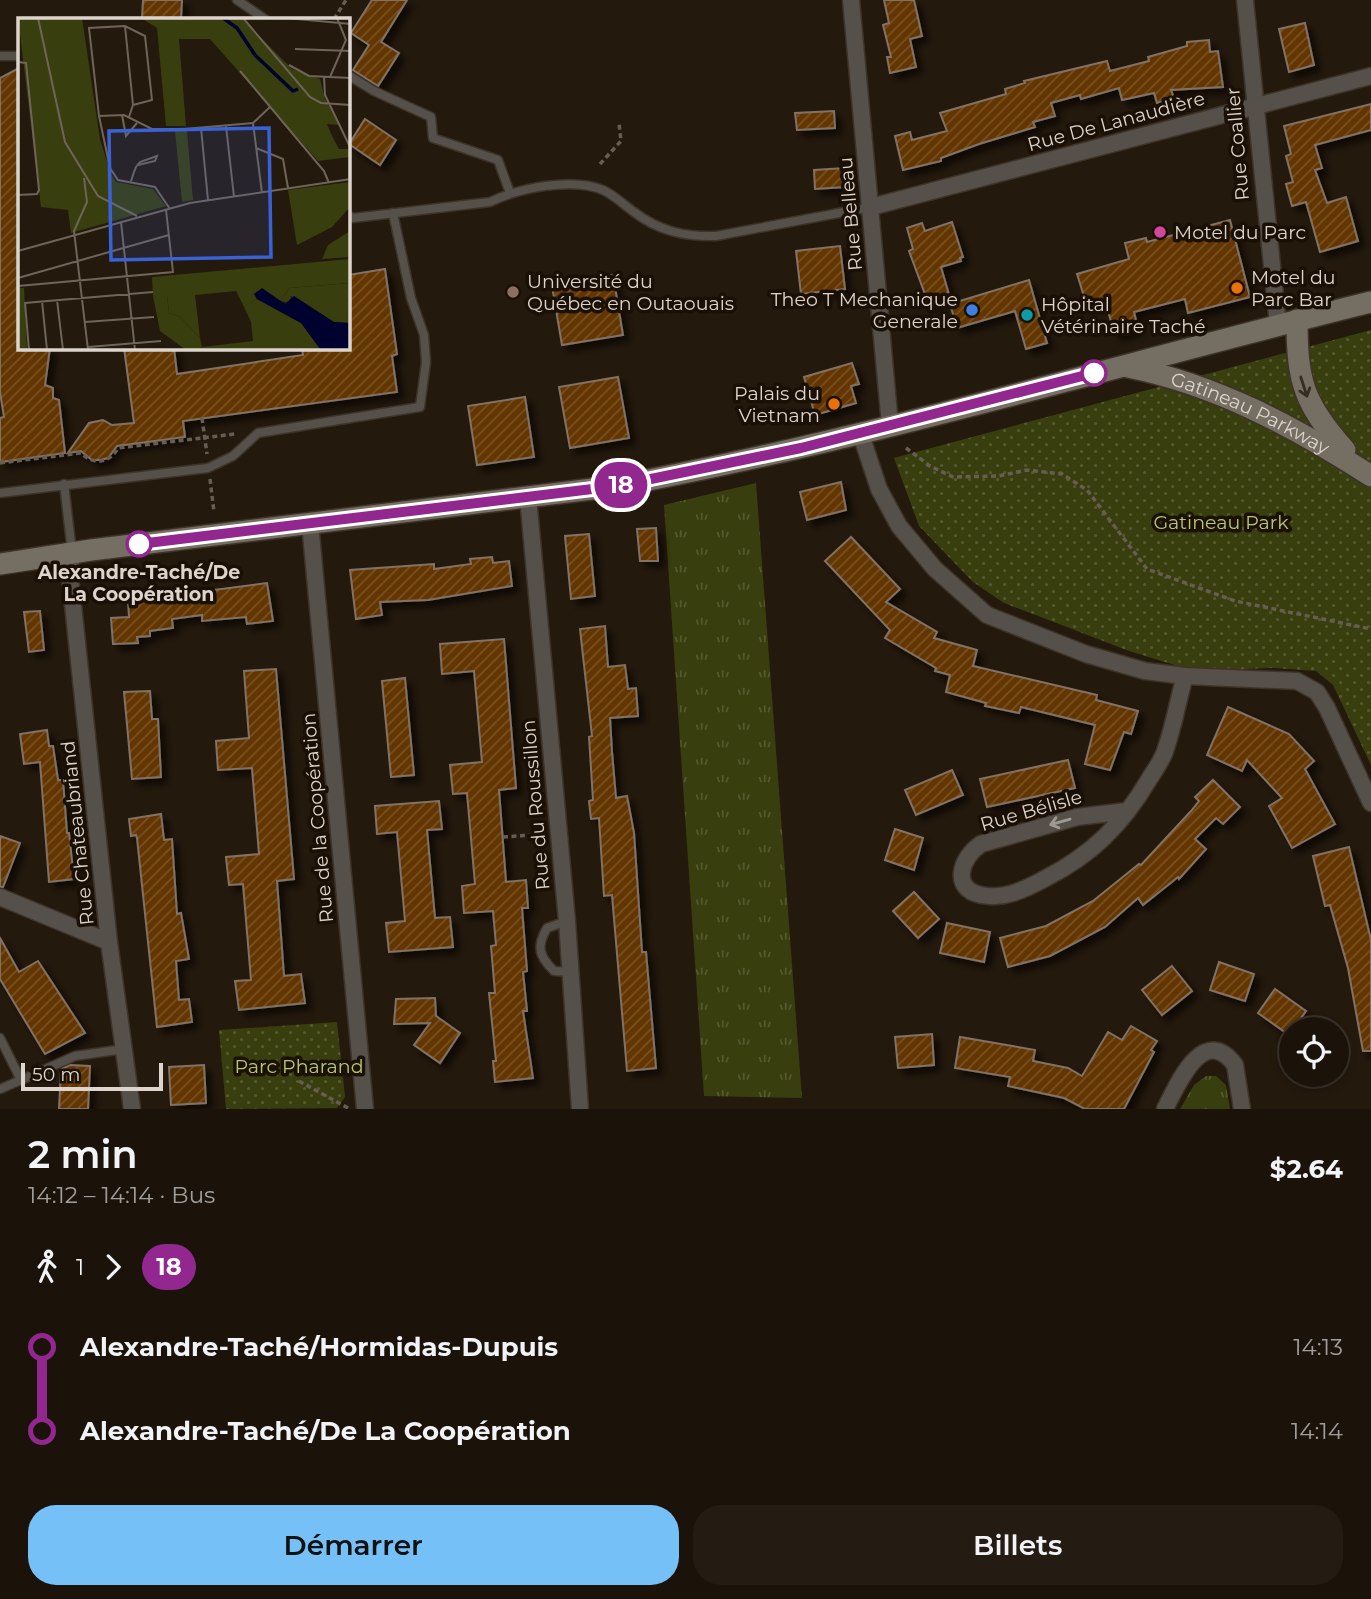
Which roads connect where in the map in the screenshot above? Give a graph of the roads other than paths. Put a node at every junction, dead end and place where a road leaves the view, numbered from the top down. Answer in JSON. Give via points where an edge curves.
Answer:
{"nodes":[{"id":1,"x":237,"y":0,"type":"edge"},
{"id":2,"x":851,"y":0,"type":"edge"},
{"id":3,"x":1245,"y":0,"type":"edge"},
{"id":4,"x":264,"y":18,"type":"edge"},
{"id":5,"x":0,"y":56,"type":"edge"},
{"id":6,"x":18,"y":56,"type":"edge"},
{"id":7,"x":350,"y":76,"type":"edge"},
{"id":8,"x":1371,"y":76,"type":"edge"},
{"id":9,"x":1255,"y":106,"type":"junction"},
{"id":10,"x":510,"y":193,"type":"junction"},
{"id":11,"x":871,"y":207,"type":"junction"},
{"id":12,"x":393,"y":213,"type":"junction"},
{"id":13,"x":350,"y":216,"type":"edge"},
{"id":14,"x":1371,"y":302,"type":"edge"},
{"id":15,"x":1288,"y":322,"type":"junction"},
{"id":16,"x":1122,"y":366,"type":"junction"},
{"id":17,"x":890,"y":425,"type":"junction"},
{"id":18,"x":860,"y":432,"type":"junction"},
{"id":19,"x":1367,"y":473,"type":"edge"},
{"id":20,"x":64,"y":484,"type":"junction"},
{"id":21,"x":0,"y":493,"type":"edge"},
{"id":22,"x":528,"y":497,"type":"junction"},
{"id":23,"x":310,"y":523,"type":"junction"},
{"id":24,"x":72,"y":552,"type":"junction"},
{"id":25,"x":0,"y":564,"type":"edge"},
{"id":26,"x":1185,"y":677,"type":"junction"},
{"id":27,"x":1371,"y":803,"type":"edge"},
{"id":28,"x":1127,"y":811,"type":"junction"},
{"id":29,"x":0,"y":897,"type":"edge"},
{"id":30,"x":567,"y":921,"type":"junction"},
{"id":31,"x":109,"y":942,"type":"junction"},
{"id":32,"x":570,"y":972,"type":"junction"},
{"id":33,"x":0,"y":1038,"type":"edge"},
{"id":34,"x":124,"y":1049,"type":"junction"},
{"id":35,"x":22,"y":1080,"type":"junction"},
{"id":36,"x":0,"y":1089,"type":"edge"},
{"id":37,"x":132,"y":1109,"type":"edge"},
{"id":38,"x":365,"y":1109,"type":"edge"},
{"id":39,"x":580,"y":1109,"type":"edge"},
{"id":40,"x":1165,"y":1109,"type":"edge"},
{"id":41,"x":1242,"y":1109,"type":"edge"}],
"edges":[{"from":1,"to":4,"type":"lane"},
{"from":2,"to":11,"type":"street","name":"Rue Belleau"},
{"from":3,"to":9,"type":"street","name":"Rue Coallier"},
{"from":5,"to":6,"type":"lane"},
{"from":7,"to":10,"type":"lane","via":[[431,117],[433,138],[498,160]]},
{"from":8,"to":9,"type":"street","name":"Rue De Lanaudière"},
{"from":9,"to":11,"type":"street","name":"Rue De Lanaudière"},
{"from":9,"to":15,"type":"street","name":"Rue Coallier"},
{"from":10,"to":11,"type":"lane","via":[[590,187],[604,191],[657,227],[692,237]]},
{"from":10,"to":12,"type":"lane","via":[[490,202]]},
{"from":11,"to":17,"type":"street","name":"Rue Belleau"},
{"from":12,"to":13,"type":"lane"},
{"from":12,"to":20,"type":"lane","via":[[424,335],[420,407],[258,433],[233,456],[208,468]]},
{"from":14,"to":15,"type":"main road"},
{"from":15,"to":16,"type":"main road"},
{"from":15,"to":19,"type":"main road","one_way":true,"via":[[1317,419]]},
{"from":16,"to":17,"type":"main road"},
{"from":16,"to":19,"type":"main road","name":"Gatineau Parkway","via":[[1183,379],[1230,398],[1300,431]]},
{"from":17,"to":18,"type":"main road"},
{"from":18,"to":22,"type":"main road","via":[[683,474]]},
{"from":18,"to":26,"type":"street","via":[[879,489],[899,526],[935,569],[988,615],[1086,654]]},
{"from":20,"to":21,"type":"lane"},
{"from":20,"to":24,"type":"lane"},
{"from":22,"to":23,"type":"main road"},
{"from":22,"to":30,"type":"street","name":"Rue du Roussillon"},
{"from":23,"to":24,"type":"main road"},
{"from":23,"to":38,"type":"street","name":"Rue de la Coopération"},
{"from":24,"to":25,"type":"main road"},
{"from":24,"to":31,"type":"street","name":"Rue Chateaubriand","via":[[70,577]]},
{"from":26,"to":27,"type":"street","via":[[1297,681],[1317,692]]},
{"from":26,"to":28,"type":"street","name":"Rue Bélisle","via":[[1165,751]]},
{"from":28,"to":28,"type":"street","name":"Rue Bélisle","one_way":true,"via":[[1077,817],[981,844],[968,852],[962,875],[975,894],[989,897],[1031,886],[1093,851]]},
{"from":29,"to":31,"type":"street"},
{"from":30,"to":32,"type":"street","name":"Rue du Roussillon"},
{"from":30,"to":32,"type":"lane","via":[[547,928],[539,942],[541,957],[554,971]]},
{"from":31,"to":34,"type":"street","name":"Rue Chateaubriand"},
{"from":32,"to":39,"type":"street","name":"Rue du Roussillon"},
{"from":33,"to":35,"type":"lane"},
{"from":34,"to":35,"type":"lane","via":[[75,1056]]},
{"from":34,"to":37,"type":"street","name":"Rue Chateaubriand"},
{"from":35,"to":36,"type":"lane"},
{"from":40,"to":41,"type":"street","via":[[1189,1064],[1206,1052],[1220,1052],[1235,1065]]}]}
